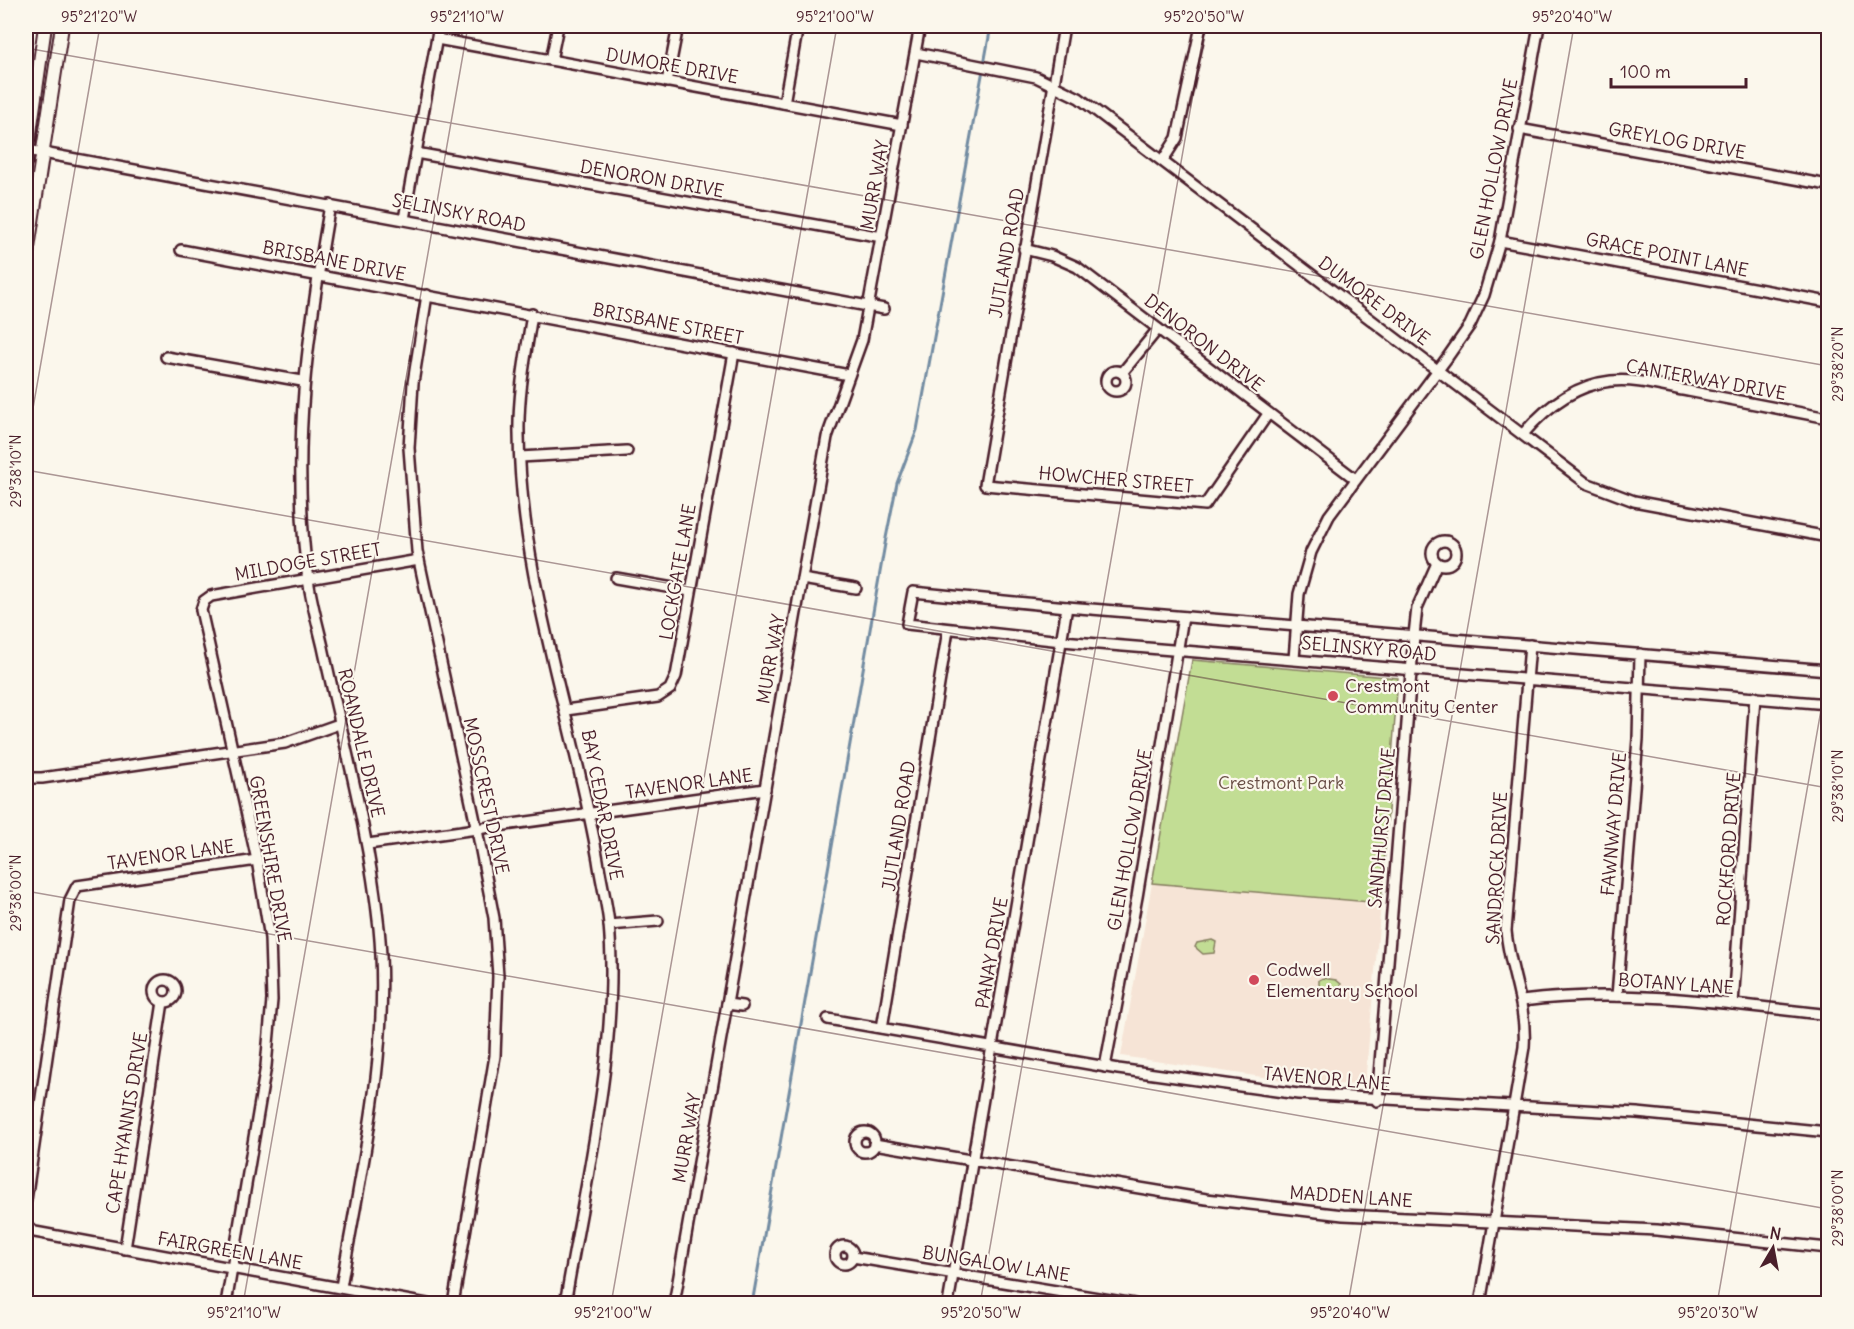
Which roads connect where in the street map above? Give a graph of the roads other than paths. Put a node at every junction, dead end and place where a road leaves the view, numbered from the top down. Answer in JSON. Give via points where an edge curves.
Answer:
{"nodes":[{"id":1,"x":46,"y":26,"type":"edge"},
{"id":2,"x":62,"y":26,"type":"edge"},
{"id":3,"x":439,"y":26,"type":"edge"},
{"id":4,"x":558,"y":26,"type":"edge"},
{"id":5,"x":678,"y":26,"type":"edge"},
{"id":6,"x":798,"y":26,"type":"edge"},
{"id":7,"x":920,"y":26,"type":"edge"},
{"id":8,"x":1064,"y":26,"type":"edge"},
{"id":9,"x":1201,"y":26,"type":"edge"},
{"id":10,"x":1539,"y":26,"type":"edge"},
{"id":11,"x":437,"y":39,"type":"junction"},
{"id":12,"x":916,"y":53,"type":"junction"},
{"id":13,"x":551,"y":60,"type":"junction"},
{"id":14,"x":668,"y":82,"type":"junction"},
{"id":15,"x":1053,"y":84,"type":"junction"},
{"id":16,"x":784,"y":103,"type":"junction"},
{"id":17,"x":902,"y":125,"type":"junction"},
{"id":18,"x":1519,"y":129,"type":"junction"},
{"id":19,"x":41,"y":153,"type":"junction"},
{"id":20,"x":416,"y":153,"type":"junction"},
{"id":21,"x":26,"y":156,"type":"edge"},
{"id":22,"x":1163,"y":160,"type":"junction"},
{"id":23,"x":1828,"y":185,"type":"edge"},
{"id":24,"x":330,"y":206,"type":"junction"},
{"id":25,"x":404,"y":219,"type":"junction"},
{"id":26,"x":882,"y":237,"type":"junction"},
{"id":27,"x":1500,"y":241,"type":"junction"},
{"id":28,"x":26,"y":247,"type":"edge"},
{"id":29,"x":1024,"y":249,"type":"junction"},
{"id":30,"x":181,"y":250,"type":"dead end"},
{"id":31,"x":26,"y":261,"type":"edge"},
{"id":32,"x":318,"y":275,"type":"junction"},
{"id":33,"x":427,"y":295,"type":"junction"},
{"id":34,"x":1828,"y":302,"type":"edge"},
{"id":35,"x":482,"y":305,"type":"joint"},
{"id":36,"x":869,"y":307,"type":"junction"},
{"id":37,"x":884,"y":309,"type":"dead end"},
{"id":38,"x":532,"y":314,"type":"junction"},
{"id":39,"x":1158,"y":329,"type":"junction"},
{"id":40,"x":734,"y":353,"type":"junction"},
{"id":41,"x":166,"y":357,"type":"dead end"},
{"id":42,"x":1437,"y":370,"type":"junction"},
{"id":43,"x":1122,"y":373,"type":"dead end"},
{"id":44,"x":849,"y":375,"type":"junction"},
{"id":45,"x":302,"y":381,"type":"junction"},
{"id":46,"x":1268,"y":414,"type":"junction"},
{"id":47,"x":1828,"y":418,"type":"edge"},
{"id":48,"x":1523,"y":434,"type":"junction"},
{"id":49,"x":627,"y":451,"type":"dead end"},
{"id":50,"x":520,"y":457,"type":"junction"},
{"id":51,"x":1354,"y":478,"type":"junction"},
{"id":52,"x":985,"y":485,"type":"joint"},
{"id":53,"x":1828,"y":537,"type":"edge"},
{"id":54,"x":419,"y":560,"type":"junction"},
{"id":55,"x":1437,"y":563,"type":"dead end"},
{"id":56,"x":308,"y":578,"type":"junction"},
{"id":57,"x":616,"y":578,"type":"dead end"},
{"id":58,"x":802,"y":579,"type":"junction"},
{"id":59,"x":856,"y":588,"type":"dead end"},
{"id":60,"x":690,"y":591,"type":"junction"},
{"id":61,"x":204,"y":601,"type":"joint"},
{"id":62,"x":1067,"y":607,"type":"junction"},
{"id":63,"x":1183,"y":617,"type":"junction"},
{"id":64,"x":1294,"y":624,"type":"junction"},
{"id":65,"x":948,"y":630,"type":"junction"},
{"id":66,"x":1414,"y":635,"type":"junction"},
{"id":67,"x":1062,"y":641,"type":"junction"},
{"id":68,"x":1530,"y":645,"type":"junction"},
{"id":69,"x":1179,"y":649,"type":"junction"},
{"id":70,"x":1640,"y":654,"type":"junction"},
{"id":71,"x":1294,"y":659,"type":"junction"},
{"id":72,"x":1412,"y":669,"type":"junction"},
{"id":73,"x":1828,"y":669,"type":"edge"},
{"id":74,"x":1528,"y":679,"type":"junction"},
{"id":75,"x":1638,"y":690,"type":"junction"},
{"id":76,"x":1755,"y":697,"type":"junction"},
{"id":77,"x":1828,"y":704,"type":"edge"},
{"id":78,"x":566,"y":710,"type":"junction"},
{"id":79,"x":339,"y":724,"type":"junction"},
{"id":80,"x":233,"y":752,"type":"junction"},
{"id":81,"x":26,"y":778,"type":"edge"},
{"id":82,"x":765,"y":789,"type":"junction"},
{"id":83,"x":590,"y":814,"type":"junction"},
{"id":84,"x":477,"y":830,"type":"junction"},
{"id":85,"x":368,"y":844,"type":"junction"},
{"id":86,"x":257,"y":860,"type":"junction"},
{"id":87,"x":658,"y":921,"type":"dead end"},
{"id":88,"x":609,"y":925,"type":"junction"},
{"id":89,"x":1617,"y":996,"type":"junction"},
{"id":90,"x":1522,"y":1001,"type":"junction"},
{"id":91,"x":163,"y":1002,"type":"dead end"},
{"id":92,"x":727,"y":1004,"type":"junction"},
{"id":93,"x":1733,"y":1004,"type":"junction"},
{"id":94,"x":742,"y":1006,"type":"dead end"},
{"id":95,"x":1828,"y":1015,"type":"edge"},
{"id":96,"x":828,"y":1019,"type":"dead end"},
{"id":97,"x":882,"y":1028,"type":"junction"},
{"id":98,"x":993,"y":1048,"type":"junction"},
{"id":99,"x":1105,"y":1067,"type":"junction"},
{"id":100,"x":1377,"y":1101,"type":"junction"},
{"id":101,"x":1512,"y":1106,"type":"junction"},
{"id":102,"x":1828,"y":1132,"type":"edge"},
{"id":103,"x":874,"y":1144,"type":"dead end"},
{"id":104,"x":973,"y":1161,"type":"junction"},
{"id":105,"x":26,"y":1200,"type":"edge"},
{"id":106,"x":1495,"y":1222,"type":"junction"},
{"id":107,"x":27,"y":1228,"type":"edge"},
{"id":108,"x":1828,"y":1248,"type":"edge"},
{"id":109,"x":125,"y":1249,"type":"junction"},
{"id":110,"x":853,"y":1257,"type":"dead end"},
{"id":111,"x":232,"y":1268,"type":"junction"},
{"id":112,"x":954,"y":1275,"type":"junction"},
{"id":113,"x":341,"y":1287,"type":"junction"},
{"id":114,"x":226,"y":1304,"type":"edge"},
{"id":115,"x":427,"y":1304,"type":"edge"},
{"id":116,"x":453,"y":1304,"type":"edge"},
{"id":117,"x":565,"y":1304,"type":"edge"},
{"id":118,"x":674,"y":1304,"type":"edge"},
{"id":119,"x":948,"y":1304,"type":"edge"},
{"id":120,"x":1134,"y":1304,"type":"edge"},
{"id":121,"x":1480,"y":1304,"type":"edge"}],
"edges":[{"from":1,"to":2,"type":"street"},
{"from":1,"to":21,"type":"main road"},
{"from":2,"to":19,"type":"main road"},
{"from":3,"to":11,"type":"street"},
{"from":4,"to":13,"type":"street"},
{"from":5,"to":14,"type":"street"},
{"from":6,"to":16,"type":"street"},
{"from":7,"to":12,"type":"street","name":"MURR WAY"},
{"from":8,"to":15,"type":"street","name":"JUTLAND ROAD"},
{"from":9,"to":22,"type":"street","via":[[1177,138]]},
{"from":10,"to":18,"type":"street","name":"GLEN HOLLOW DRIVE"},
{"from":11,"to":13,"type":"street","name":"DUMORE DRIVE"},
{"from":11,"to":20,"type":"street"},
{"from":12,"to":15,"type":"street","name":"DUMORE DRIVE"},
{"from":12,"to":17,"type":"street","name":"MURR WAY"},
{"from":13,"to":14,"type":"street","name":"DUMORE DRIVE"},
{"from":14,"to":16,"type":"street","name":"DUMORE DRIVE"},
{"from":15,"to":22,"type":"street","name":"DUMORE DRIVE","via":[[1079,98]]},
{"from":15,"to":29,"type":"street","name":"JUTLAND ROAD"},
{"from":16,"to":17,"type":"street","name":"DUMORE DRIVE"},
{"from":17,"to":26,"type":"street","name":"MURR WAY"},
{"from":18,"to":23,"type":"street","name":"GREYLOG DRIVE"},
{"from":18,"to":27,"type":"street","name":"GLEN HOLLOW DRIVE"},
{"from":19,"to":21,"type":"street","name":"SELINSKY ROAD"},
{"from":19,"to":24,"type":"street","name":"SELINSKY ROAD"},
{"from":19,"to":28,"type":"main road"},
{"from":20,"to":25,"type":"street"},
{"from":20,"to":26,"type":"street","name":"DENORON DRIVE"},
{"from":22,"to":42,"type":"street","name":"DUMORE DRIVE"},
{"from":24,"to":25,"type":"street","name":"SELINSKY ROAD"},
{"from":24,"to":32,"type":"street","name":"ROANDALE DRIVE"},
{"from":25,"to":36,"type":"street","name":"SELINSKY ROAD"},
{"from":26,"to":36,"type":"street","name":"MURR WAY"},
{"from":27,"to":34,"type":"street","name":"GRACE POINT LANE"},
{"from":27,"to":42,"type":"street","name":"GLEN HOLLOW DRIVE","via":[[1484,295],[1470,325]]},
{"from":28,"to":31,"type":"main road"},
{"from":29,"to":39,"type":"street","name":"DENORON DRIVE","via":[[1077,267]]},
{"from":29,"to":52,"type":"street","name":"JUTLAND ROAD"},
{"from":30,"to":32,"type":"street","name":"BRISBANE DRIVE"},
{"from":32,"to":33,"type":"street","name":"BRISBANE DRIVE"},
{"from":32,"to":45,"type":"street","name":"ROANDALE DRIVE"},
{"from":33,"to":35,"type":"street","name":"BRISBANE DRIVE"},
{"from":33,"to":54,"type":"street","name":"MOSSCREST DRIVE","via":[[413,382],[410,448]]},
{"from":35,"to":38,"type":"street","name":"BRISBANE STREET"},
{"from":36,"to":37,"type":"street","name":"SELINSKY ROAD"},
{"from":36,"to":44,"type":"street","name":"MURR WAY"},
{"from":38,"to":40,"type":"street","name":"BRISBANE STREET"},
{"from":38,"to":50,"type":"street","name":"BAY CEDAR DRIVE","via":[[519,402]]},
{"from":39,"to":43,"type":"street"},
{"from":39,"to":46,"type":"street","name":"DENORON DRIVE"},
{"from":40,"to":44,"type":"street","name":"BRISBANE STREET"},
{"from":40,"to":60,"type":"street","name":"LOCKGATE LANE"},
{"from":41,"to":45,"type":"street"},
{"from":42,"to":48,"type":"street","name":"DUMORE DRIVE"},
{"from":42,"to":51,"type":"street","name":"GLEN HOLLOW DRIVE"},
{"from":44,"to":58,"type":"street","name":"MURR WAY","via":[[827,437]]},
{"from":45,"to":56,"type":"street","name":"ROANDALE DRIVE","via":[[300,493]]},
{"from":46,"to":51,"type":"street","name":"DENORON DRIVE"},
{"from":46,"to":52,"type":"street","name":"HOWCHER STREET","via":[[1205,505]]},
{"from":47,"to":48,"type":"street","name":"CANTERWAY DRIVE","via":[[1612,380],[1566,396],[1542,412]]},
{"from":48,"to":53,"type":"street","name":"DUMORE DRIVE","via":[[1586,483],[1610,493],[1634,501]]},
{"from":49,"to":50,"type":"street"},
{"from":50,"to":78,"type":"street","name":"BAY CEDAR DRIVE","via":[[538,597]]},
{"from":51,"to":64,"type":"street","name":"GLEN HOLLOW DRIVE","via":[[1311,552]]},
{"from":54,"to":56,"type":"street","name":"MILDOGE STREET"},
{"from":54,"to":84,"type":"street","name":"MOSSCREST DRIVE"},
{"from":55,"to":66,"type":"street","name":"SANDHURST DRIVE","via":[[1417,608]]},
{"from":56,"to":61,"type":"street","name":"MILDOGE STREET","via":[[211,596]]},
{"from":56,"to":79,"type":"street","name":"ROANDALE DRIVE"},
{"from":57,"to":60,"type":"street"},
{"from":58,"to":59,"type":"street"},
{"from":58,"to":82,"type":"street","name":"MURR WAY"},
{"from":60,"to":78,"type":"street","name":"LOCKGATE LANE","via":[[676,676],[670,689],[658,697]]},
{"from":61,"to":80,"type":"street","name":"GREENSHIRE DRIVE","via":[[201,610]]},
{"from":62,"to":63,"type":"street","name":"SELINSKY ROAD"},
{"from":62,"to":65,"type":"street","name":"SELINSKY ROAD","via":[[913,592],[907,624]]},
{"from":62,"to":67,"type":"street","name":"PANAY DRIVE"},
{"from":63,"to":64,"type":"street","name":"SELINSKY ROAD"},
{"from":63,"to":69,"type":"street","name":"GLEN HOLLOW DRIVE"},
{"from":64,"to":66,"type":"street","name":"SELINSKY ROAD"},
{"from":64,"to":71,"type":"street","name":"GLEN HOLLOW DRIVE"},
{"from":65,"to":67,"type":"street","name":"SELINSKY ROAD"},
{"from":65,"to":97,"type":"street","name":"JUTLAND ROAD"},
{"from":66,"to":68,"type":"street","name":"SELINSKY ROAD"},
{"from":66,"to":72,"type":"street","name":"SANDHURST DRIVE"},
{"from":67,"to":69,"type":"street","name":"SELINSKY ROAD"},
{"from":67,"to":98,"type":"street","name":"PANAY DRIVE"},
{"from":68,"to":70,"type":"street","name":"SELINSKY ROAD"},
{"from":68,"to":74,"type":"street","name":"SANDROCK DRIVE"},
{"from":69,"to":71,"type":"street","name":"SELINSKY ROAD"},
{"from":69,"to":99,"type":"street","name":"GLEN HOLLOW DRIVE"},
{"from":70,"to":73,"type":"street","name":"SELINSKY ROAD"},
{"from":70,"to":75,"type":"street","name":"FAWNWAY DRIVE"},
{"from":71,"to":72,"type":"street","name":"SELINSKY ROAD"},
{"from":72,"to":74,"type":"street","name":"SELINSKY ROAD"},
{"from":72,"to":100,"type":"street","name":"SANDHURST DRIVE"},
{"from":74,"to":75,"type":"street","name":"SELINSKY ROAD"},
{"from":74,"to":90,"type":"street","name":"SANDROCK DRIVE","via":[[1506,931]]},
{"from":75,"to":76,"type":"street","name":"SELINSKY ROAD"},
{"from":75,"to":89,"type":"street","name":"FAWNWAY DRIVE","via":[[1638,739]]},
{"from":76,"to":77,"type":"street","name":"SELINSKY ROAD"},
{"from":76,"to":93,"type":"street","name":"ROCKFORD DRIVE"},
{"from":78,"to":83,"type":"street","name":"BAY CEDAR DRIVE"},
{"from":79,"to":80,"type":"street","via":[[285,743]]},
{"from":79,"to":85,"type":"street","name":"ROANDALE DRIVE"},
{"from":80,"to":81,"type":"street"},
{"from":80,"to":86,"type":"street","name":"GREENSHIRE DRIVE"},
{"from":82,"to":83,"type":"street","name":"TAVENOR LANE"},
{"from":82,"to":92,"type":"street","name":"MURR WAY"},
{"from":83,"to":84,"type":"street","name":"TAVENOR LANE"},
{"from":83,"to":88,"type":"street","name":"BAY CEDAR DRIVE"},
{"from":84,"to":85,"type":"street","name":"TAVENOR LANE"},
{"from":84,"to":116,"type":"street","name":"MOSSCREST DRIVE","via":[[494,918],[498,976],[495,1056]]},
{"from":85,"to":113,"type":"street","name":"ROANDALE DRIVE","via":[[379,928],[381,1041]]},
{"from":86,"to":105,"type":"street","name":"TAVENOR LANE","via":[[77,886],[70,900]]},
{"from":86,"to":111,"type":"street","name":"GREENSHIRE DRIVE","via":[[270,938],[272,1000],[261,1102]]},
{"from":87,"to":88,"type":"street"},
{"from":88,"to":117,"type":"street","name":"BAY CEDAR DRIVE","via":[[606,1064]]},
{"from":89,"to":90,"type":"street","name":"BOTANY LANE","via":[[1565,995]]},
{"from":89,"to":93,"type":"street","name":"BOTANY LANE"},
{"from":90,"to":101,"type":"street","name":"SANDROCK DRIVE","via":[[1526,1022],[1524,1047]]},
{"from":91,"to":109,"type":"street","name":"CAPE HYANNIS DRIVE"},
{"from":92,"to":94,"type":"street"},
{"from":92,"to":118,"type":"street","name":"MURR WAY"},
{"from":93,"to":95,"type":"street","name":"BOTANY LANE"},
{"from":96,"to":97,"type":"street","name":"TAVENOR LANE"},
{"from":97,"to":98,"type":"street","name":"TAVENOR LANE"},
{"from":98,"to":99,"type":"street","name":"TAVENOR LANE"},
{"from":98,"to":104,"type":"street","name":"PANAY DRIVE"},
{"from":99,"to":100,"type":"street","name":"TAVENOR LANE","via":[[1202,1083]]},
{"from":100,"to":101,"type":"street","name":"TAVENOR LANE"},
{"from":101,"to":102,"type":"street","name":"TAVENOR LANE","via":[[1637,1113]]},
{"from":101,"to":106,"type":"street","name":"SANDROCK DRIVE"},
{"from":103,"to":104,"type":"street","name":"MADDEN LANE"},
{"from":104,"to":106,"type":"street","name":"MADDEN LANE","via":[[1218,1201],[1343,1215]]},
{"from":104,"to":112,"type":"street","name":"PANAY DRIVE"},
{"from":106,"to":108,"type":"street","name":"MADDEN LANE","via":[[1657,1230]]},
{"from":106,"to":121,"type":"street","name":"SANDROCK DRIVE"},
{"from":107,"to":109,"type":"street","name":"FAIRGREEN LANE"},
{"from":109,"to":111,"type":"street","name":"FAIRGREEN LANE"},
{"from":110,"to":112,"type":"street","name":"BUNGALOW LANE"},
{"from":111,"to":113,"type":"street","name":"FAIRGREEN LANE"},
{"from":111,"to":114,"type":"street","name":"GREENSHIRE DRIVE"},
{"from":112,"to":119,"type":"street","name":"PANAY DRIVE"},
{"from":112,"to":120,"type":"street","name":"BUNGALOW LANE"},
{"from":113,"to":115,"type":"street","name":"FAIRGREEN LANE"}]}
